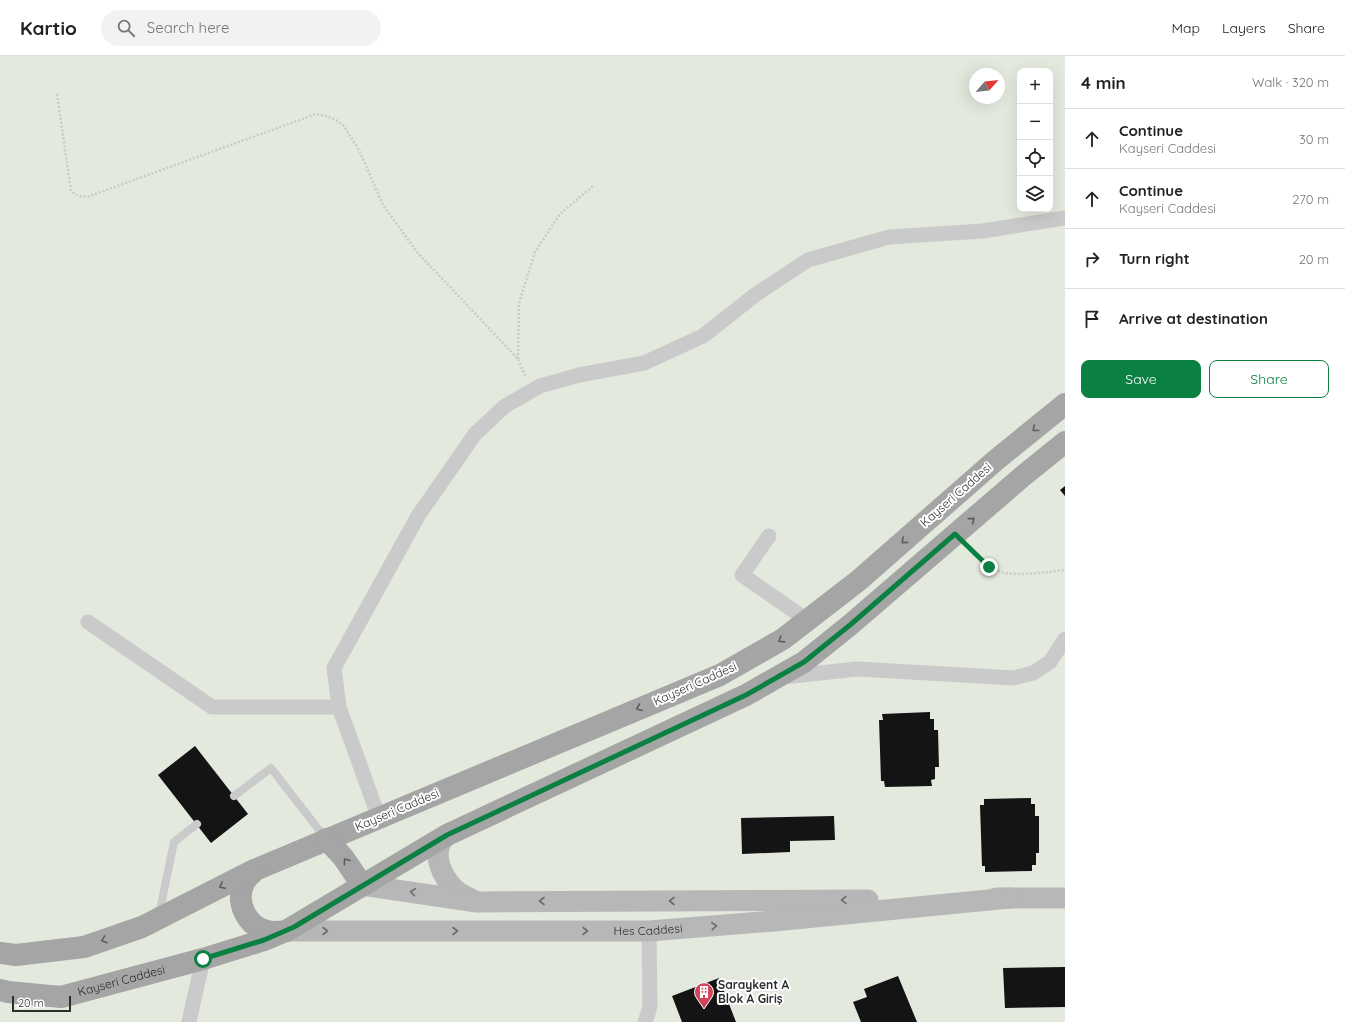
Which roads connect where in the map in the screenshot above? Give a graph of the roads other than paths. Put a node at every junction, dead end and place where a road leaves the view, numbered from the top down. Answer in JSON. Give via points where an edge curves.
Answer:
{"nodes":[{"id":1,"x":1065,"y":218,"type":"edge"},
{"id":2,"x":1065,"y":404,"type":"edge"},
{"id":3,"x":1065,"y":442,"type":"edge"},
{"id":4,"x":769,"y":536,"type":"dead end"},
{"id":5,"x":807,"y":620,"type":"junction"},
{"id":6,"x":88,"y":622,"type":"dead end"},
{"id":7,"x":1065,"y":638,"type":"edge"},
{"id":8,"x":776,"y":678,"type":"junction"},
{"id":9,"x":339,"y":707,"type":"junction"},
{"id":10,"x":234,"y":796,"type":"dead end"},
{"id":11,"x":379,"y":818,"type":"junction"},
{"id":12,"x":197,"y":824,"type":"dead end"},
{"id":13,"x":447,"y":835,"type":"junction"},
{"id":14,"x":326,"y":839,"type":"junction"},
{"id":15,"x":261,"y":867,"type":"junction"},
{"id":16,"x":362,"y":885,"type":"junction"},
{"id":17,"x":1009,"y":898,"type":"junction"},
{"id":18,"x":1065,"y":898,"type":"edge"},
{"id":19,"x":477,"y":902,"type":"junction"},
{"id":20,"x":158,"y":919,"type":"junction"},
{"id":21,"x":290,"y":929,"type":"junction"},
{"id":22,"x":649,"y":931,"type":"junction"},
{"id":23,"x":0,"y":953,"type":"edge"},
{"id":24,"x":203,"y":959,"type":"junction"},
{"id":25,"x":0,"y":990,"type":"edge"},
{"id":26,"x":650,"y":1007,"type":"junction"},
{"id":27,"x":189,"y":1022,"type":"edge"},
{"id":28,"x":645,"y":1022,"type":"edge"},
{"id":29,"x":656,"y":1022,"type":"edge"}],
"edges":[{"from":1,"to":9,"type":"street","via":[[983,231],[888,237],[808,260],[755,295],[704,336],[644,363],[579,375],[540,386],[505,406],[475,434],[418,516],[341,654],[334,668]]},
{"from":2,"to":5,"type":"main road","name":"Kayseri Caddesi","one_way":true,"via":[[996,460],[858,581]]},
{"from":8,"to":3,"type":"main road","name":"Kayseri Caddesi","one_way":true,"via":[[810,657],[850,625]]},
{"from":4,"to":5,"type":"street","via":[[742,575]]},
{"from":5,"to":11,"type":"main road","name":"Kayseri Caddesi","one_way":true,"via":[[783,639],[720,675]]},
{"from":6,"to":9,"type":"street","via":[[212,707]]},
{"from":7,"to":8,"type":"street","via":[[1050,662],[1033,673],[1013,678],[857,669]]},
{"from":8,"to":13,"type":"main road","name":"Kayseri Caddesi","via":[[746,695]]},
{"from":9,"to":11,"type":"street"},
{"from":10,"to":14,"type":"lane","via":[[271,768]]},
{"from":11,"to":14,"type":"main road","name":"Kayseri Caddesi"},
{"from":12,"to":20,"type":"lane","via":[[174,842]]},
{"from":13,"to":16,"type":"main road","name":"Kayseri Caddesi"},
{"from":13,"to":19,"type":"street","via":[[439,851],[442,871],[461,894]]},
{"from":14,"to":15,"type":"main road","name":"Kayseri Caddesi"},
{"from":16,"to":14,"type":"main road","one_way":true,"via":[[343,857]]},
{"from":15,"to":20,"type":"main road","name":"Kayseri Caddesi","one_way":true},
{"from":15,"to":21,"type":"main road","via":[[249,875],[241,893],[244,912],[249,921],[266,931]]},
{"from":19,"to":16,"type":"street","name":"Hes Caddesi","one_way":true},
{"from":16,"to":21,"type":"main road","name":"Kayseri Caddesi"},
{"from":17,"to":18,"type":"street","name":"Hes Caddesi"},
{"from":17,"to":19,"type":"street","name":"Hes Caddesi","one_way":true},
{"from":22,"to":17,"type":"street","name":"Hes Caddesi","one_way":true},
{"from":20,"to":23,"type":"main road","name":"Kayseri Caddesi","one_way":true,"via":[[84,947],[16,955]]},
{"from":21,"to":22,"type":"street","name":"Hes Caddesi","one_way":true},
{"from":21,"to":24,"type":"main road","name":"Kayseri Caddesi"},
{"from":22,"to":26,"type":"street"},
{"from":24,"to":25,"type":"main road","name":"Kayseri Caddesi","via":[[61,997]]},
{"from":24,"to":27,"type":"street"},
{"from":26,"to":28,"type":"street"},
{"from":26,"to":29,"type":"street"}]}
